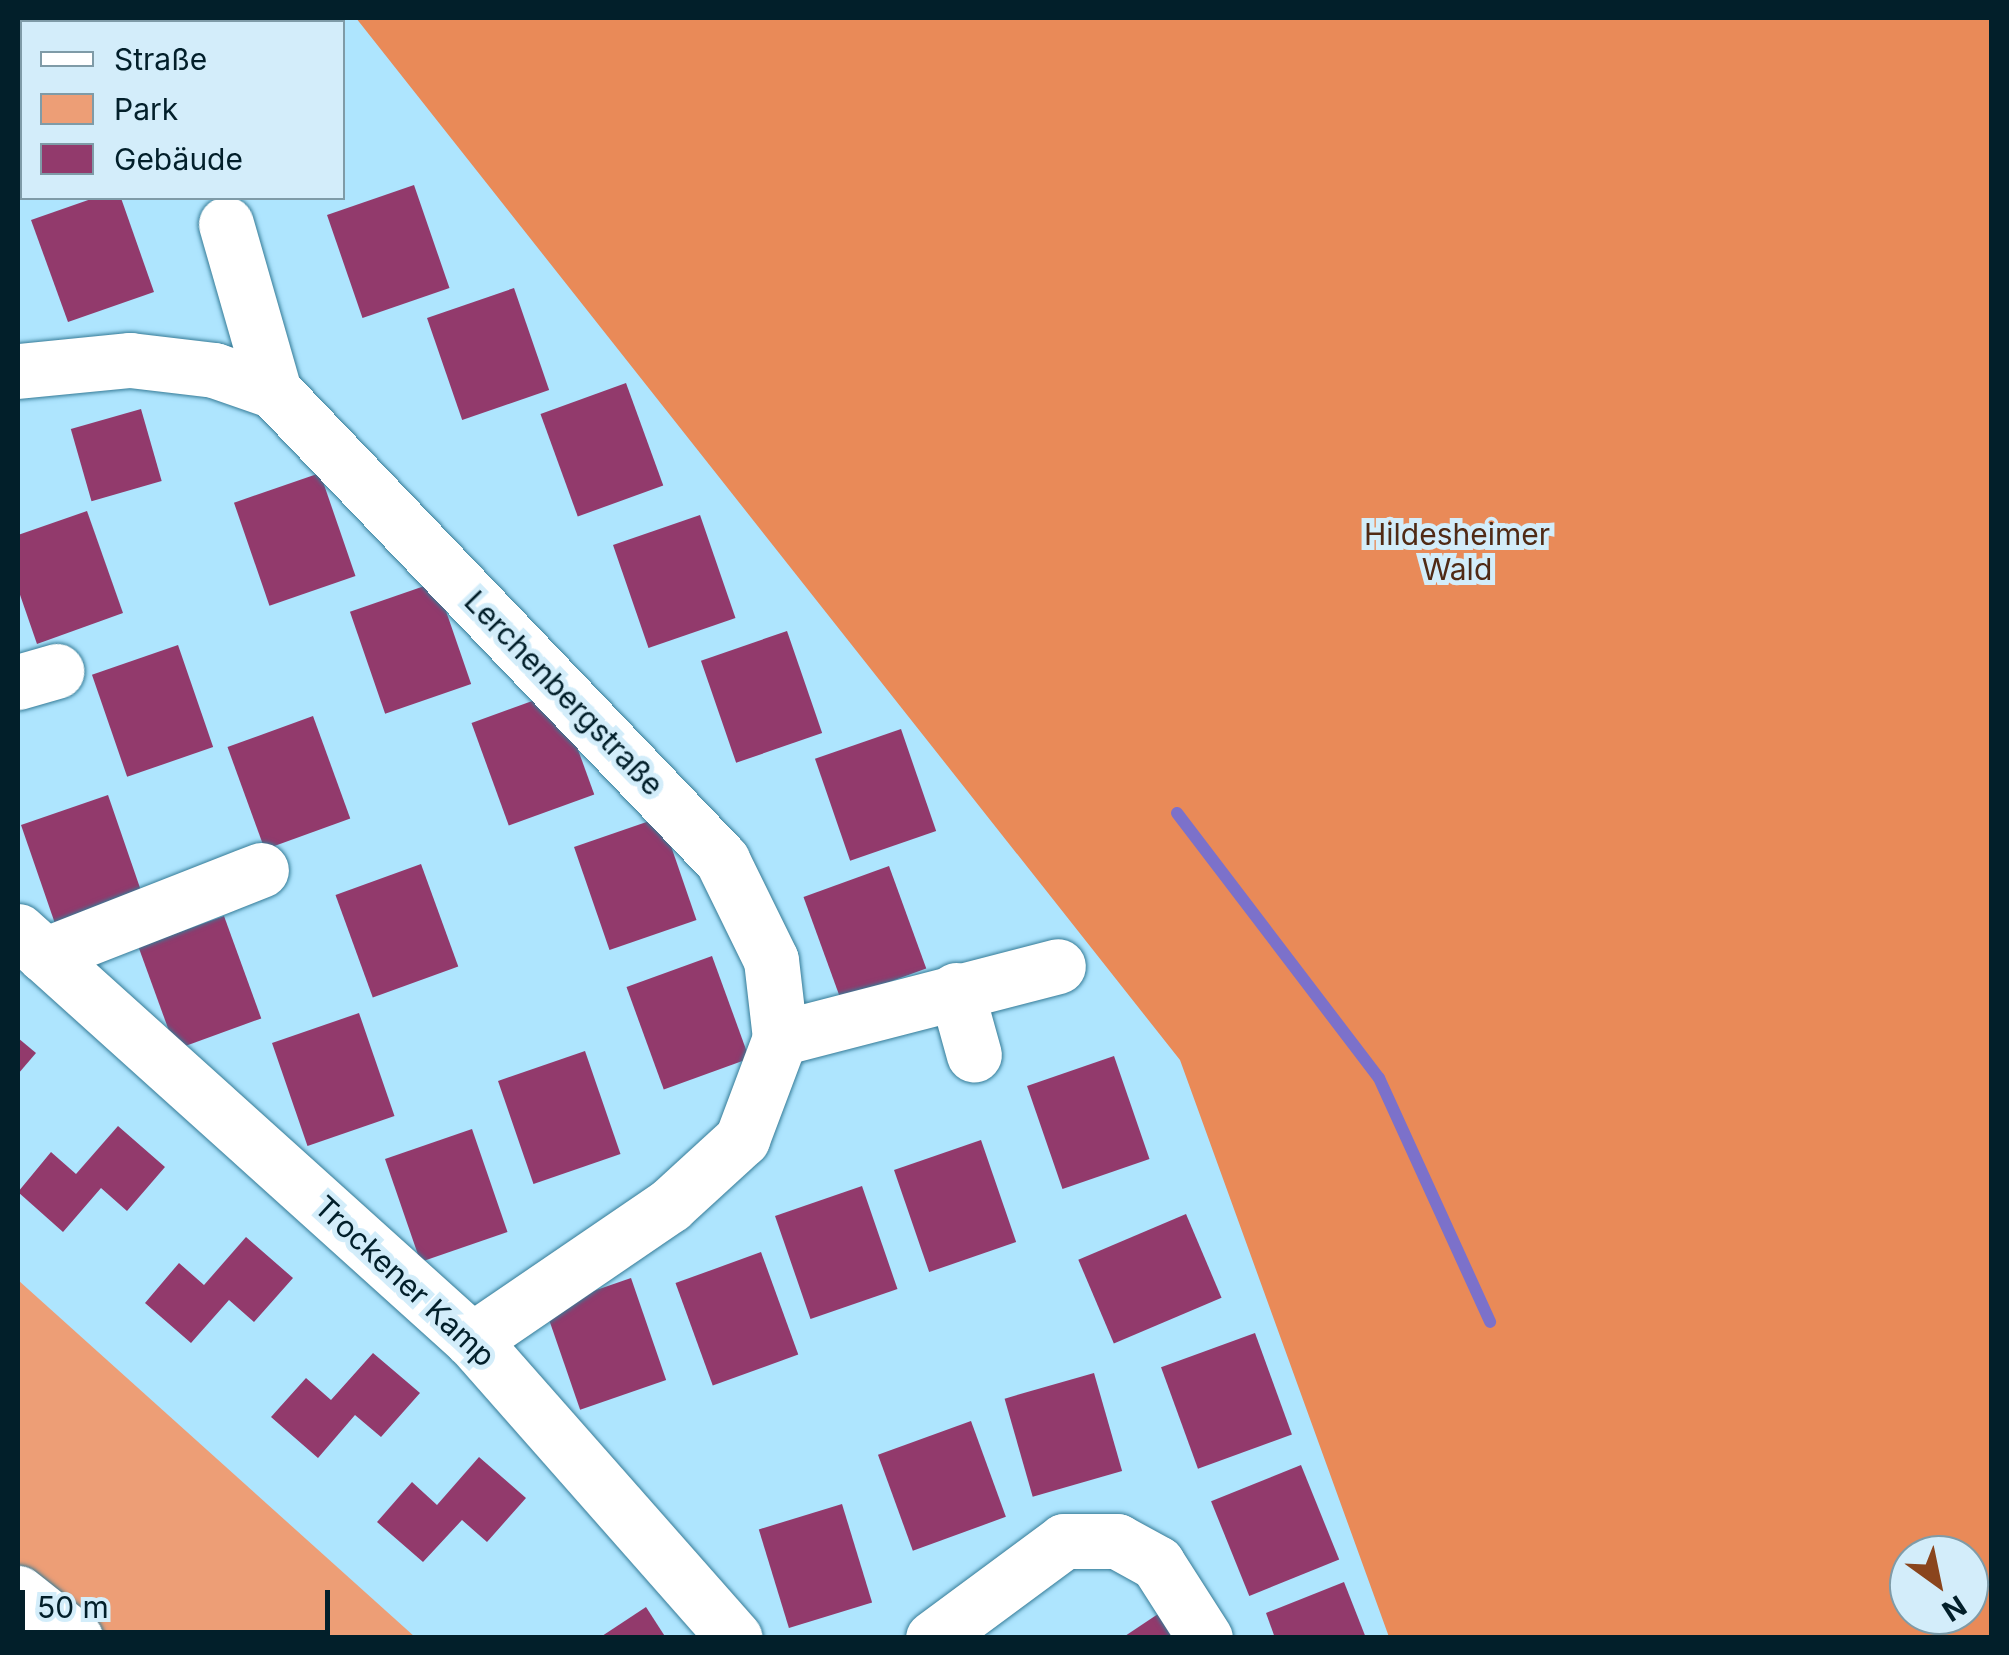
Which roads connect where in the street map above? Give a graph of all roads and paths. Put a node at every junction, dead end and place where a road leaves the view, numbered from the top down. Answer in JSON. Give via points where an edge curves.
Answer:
{"nodes":[{"id":1,"x":226,"y":224,"type":"dead end"},
{"id":2,"x":18,"y":370,"type":"edge"},
{"id":3,"x":274,"y":391,"type":"junction"},
{"id":4,"x":260,"y":870,"type":"dead end"},
{"id":5,"x":31,"y":943,"type":"edge"},
{"id":6,"x":1058,"y":966,"type":"dead end"},
{"id":7,"x":956,"y":990,"type":"junction"},
{"id":8,"x":780,"y":1038,"type":"junction"},
{"id":9,"x":974,"y":1055,"type":"dead end"},
{"id":10,"x":472,"y":1340,"type":"junction"},
{"id":11,"x":18,"y":1594,"type":"edge"},
{"id":12,"x":75,"y":1638,"type":"edge"},
{"id":13,"x":735,"y":1638,"type":"edge"},
{"id":14,"x":933,"y":1638,"type":"edge"},
{"id":15,"x":1205,"y":1638,"type":"edge"}],
"edges":[{"from":1,"to":3,"type":"street","name":"Lerchenbergstraße"},
{"from":2,"to":3,"type":"street","name":"Lerchenbergstraße","via":[[130,360],[214,370]]},
{"from":3,"to":8,"type":"street","name":"Lerchenbergstraße","via":[[722,860],[771,960]]},
{"from":4,"to":5,"type":"street","name":"Trockener Kamp"},
{"from":5,"to":10,"type":"street","name":"Trockener Kamp"},
{"from":6,"to":7,"type":"street"},
{"from":7,"to":8,"type":"street"},
{"from":7,"to":9,"type":"street"},
{"from":8,"to":10,"type":"street","name":"Lerchenbergstraße","via":[[742,1139],[670,1204]]},
{"from":10,"to":13,"type":"street","name":"Trockener Kamp"},
{"from":11,"to":12,"type":"street"},
{"from":14,"to":15,"type":"street","via":[[1064,1542],[1117,1541],[1157,1562]]}]}
